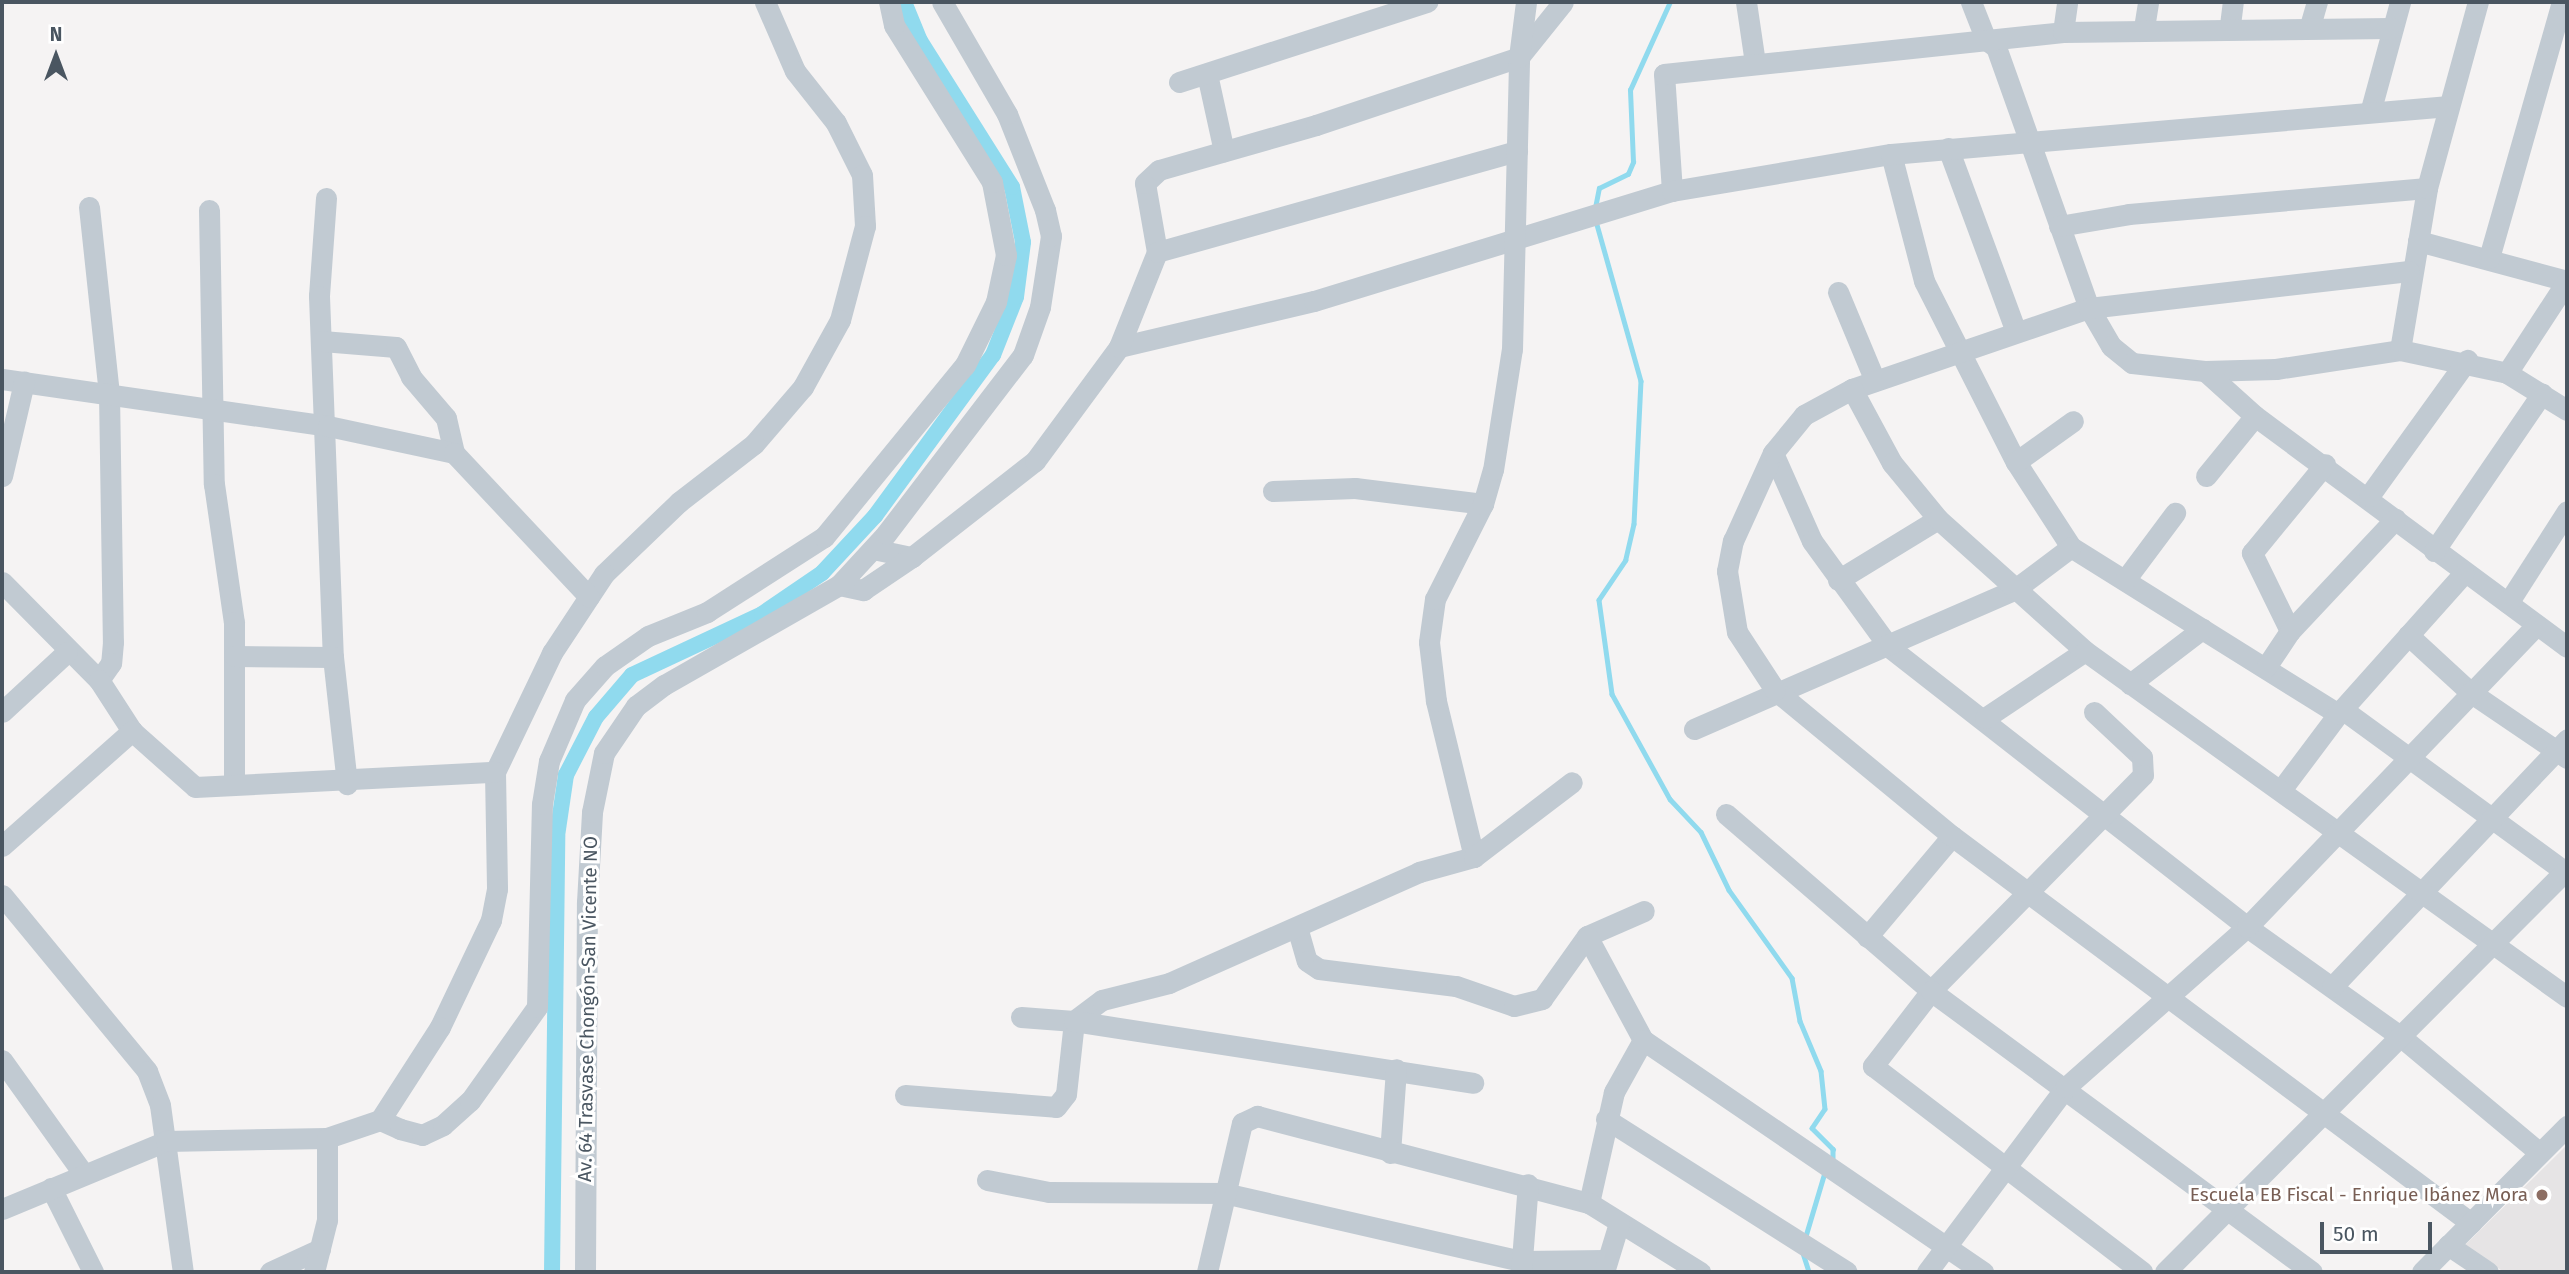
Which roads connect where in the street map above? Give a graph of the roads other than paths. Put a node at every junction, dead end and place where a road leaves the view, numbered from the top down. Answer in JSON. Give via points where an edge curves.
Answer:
{"nodes":[{"id":1,"x":765,"y":2,"type":"edge"},
{"id":2,"x":889,"y":2,"type":"edge"},
{"id":3,"x":942,"y":2,"type":"edge"},
{"id":4,"x":1427,"y":2,"type":"edge"},
{"id":5,"x":1526,"y":2,"type":"edge"},
{"id":6,"x":1563,"y":2,"type":"edge"},
{"id":7,"x":1746,"y":2,"type":"edge"},
{"id":8,"x":1971,"y":2,"type":"edge"},
{"id":9,"x":2067,"y":2,"type":"edge"},
{"id":10,"x":2148,"y":2,"type":"edge"},
{"id":11,"x":2233,"y":2,"type":"edge"},
{"id":12,"x":2317,"y":2,"type":"edge"},
{"id":13,"x":2400,"y":2,"type":"edge"},
{"id":14,"x":2478,"y":2,"type":"edge"},
{"id":15,"x":2562,"y":2,"type":"edge"},
{"id":16,"x":1378,"y":11,"type":"edge"},
{"id":17,"x":2230,"y":25,"type":"junction"},
{"id":18,"x":2310,"y":26,"type":"junction"},
{"id":19,"x":2144,"y":28,"type":"junction"},
{"id":20,"x":2391,"y":28,"type":"junction"},
{"id":21,"x":2063,"y":32,"type":"junction"},
{"id":22,"x":1986,"y":40,"type":"junction"},
{"id":23,"x":1519,"y":57,"type":"junction"},
{"id":24,"x":1755,"y":63,"type":"junction"},
{"id":25,"x":1207,"y":74,"type":"junction"},
{"id":26,"x":1178,"y":82,"type":"dead end"},
{"id":27,"x":2449,"y":106,"type":"junction"},
{"id":28,"x":2371,"y":110,"type":"junction"},
{"id":29,"x":2031,"y":141,"type":"junction"},
{"id":30,"x":1948,"y":148,"type":"junction"},
{"id":31,"x":1224,"y":151,"type":"junction"},
{"id":32,"x":1517,"y":151,"type":"junction"},
{"id":33,"x":1891,"y":154,"type":"junction"},
{"id":34,"x":2427,"y":188,"type":"junction"},
{"id":35,"x":1672,"y":191,"type":"junction"},
{"id":36,"x":326,"y":198,"type":"dead end"},
{"id":37,"x":89,"y":207,"type":"dead end"},
{"id":38,"x":209,"y":210,"type":"dead end"},
{"id":39,"x":2059,"y":226,"type":"junction"},
{"id":40,"x":1515,"y":239,"type":"junction"},
{"id":41,"x":2418,"y":241,"type":"junction"},
{"id":42,"x":1157,"y":252,"type":"junction"},
{"id":43,"x":2489,"y":258,"type":"junction"},
{"id":44,"x":2409,"y":271,"type":"junction"},
{"id":45,"x":2567,"y":281,"type":"edge"},
{"id":46,"x":1838,"y":292,"type":"dead end"},
{"id":47,"x":2089,"y":308,"type":"junction"},
{"id":48,"x":2016,"y":332,"type":"junction"},
{"id":49,"x":321,"y":341,"type":"junction"},
{"id":50,"x":1119,"y":347,"type":"junction"},
{"id":51,"x":2400,"y":350,"type":"junction"},
{"id":52,"x":1957,"y":352,"type":"junction"},
{"id":53,"x":2467,"y":360,"type":"junction"},
{"id":54,"x":2205,"y":371,"type":"junction"},
{"id":55,"x":2507,"y":373,"type":"junction"},
{"id":56,"x":2,"y":379,"type":"edge"},
{"id":57,"x":1875,"y":381,"type":"junction"},
{"id":58,"x":24,"y":382,"type":"junction"},
{"id":59,"x":1852,"y":389,"type":"junction"},
{"id":60,"x":109,"y":393,"type":"junction"},
{"id":61,"x":2542,"y":393,"type":"junction"},
{"id":62,"x":2567,"y":410,"type":"edge"},
{"id":63,"x":211,"y":413,"type":"junction"},
{"id":64,"x":2255,"y":416,"type":"junction"},
{"id":65,"x":2073,"y":421,"type":"dead end"},
{"id":66,"x":328,"y":426,"type":"junction"},
{"id":67,"x":454,"y":453,"type":"junction"},
{"id":68,"x":1773,"y":453,"type":"junction"},
{"id":69,"x":2016,"y":462,"type":"junction"},
{"id":70,"x":2325,"y":464,"type":"junction"},
{"id":71,"x":2,"y":474,"type":"edge"},
{"id":72,"x":2206,"y":476,"type":"dead end"},
{"id":73,"x":1273,"y":491,"type":"dead end"},
{"id":74,"x":2370,"y":496,"type":"junction"},
{"id":75,"x":1483,"y":504,"type":"junction"},
{"id":76,"x":2567,"y":511,"type":"edge"},
{"id":77,"x":2175,"y":513,"type":"dead end"},
{"id":78,"x":1938,"y":519,"type":"junction"},
{"id":79,"x":2395,"y":519,"type":"junction"},
{"id":80,"x":2071,"y":548,"type":"junction"},
{"id":81,"x":873,"y":549,"type":"junction"},
{"id":82,"x":2434,"y":551,"type":"junction"},
{"id":83,"x":912,"y":557,"type":"junction"},
{"id":84,"x":2463,"y":574,"type":"junction"},
{"id":85,"x":1838,"y":580,"type":"junction"},
{"id":86,"x":2125,"y":580,"type":"junction"},
{"id":87,"x":839,"y":585,"type":"junction"},
{"id":88,"x":3,"y":586,"type":"edge"},
{"id":89,"x":2014,"y":590,"type":"junction"},
{"id":90,"x":589,"y":597,"type":"junction"},
{"id":91,"x":2508,"y":603,"type":"junction"},
{"id":92,"x":2536,"y":626,"type":"junction"},
{"id":93,"x":2203,"y":629,"type":"junction"},
{"id":94,"x":2290,"y":631,"type":"junction"},
{"id":95,"x":2408,"y":635,"type":"junction"},
{"id":96,"x":1889,"y":647,"type":"junction"},
{"id":97,"x":2567,"y":647,"type":"edge"},
{"id":98,"x":2085,"y":651,"type":"junction"},
{"id":99,"x":68,"y":652,"type":"junction"},
{"id":100,"x":234,"y":656,"type":"junction"},
{"id":101,"x":333,"y":657,"type":"junction"},
{"id":102,"x":2266,"y":667,"type":"junction"},
{"id":103,"x":99,"y":680,"type":"junction"},
{"id":104,"x":2130,"y":684,"type":"junction"},
{"id":105,"x":1775,"y":690,"type":"junction"},
{"id":106,"x":2470,"y":692,"type":"junction"},
{"id":107,"x":2,"y":712,"type":"edge"},
{"id":108,"x":2094,"y":712,"type":"dead end"},
{"id":109,"x":2340,"y":712,"type":"junction"},
{"id":110,"x":1984,"y":718,"type":"junction"},
{"id":111,"x":1694,"y":729,"type":"dead end"},
{"id":112,"x":132,"y":731,"type":"junction"},
{"id":113,"x":2564,"y":749,"type":"edge"},
{"id":114,"x":2409,"y":763,"type":"junction"},
{"id":115,"x":495,"y":772,"type":"junction"},
{"id":116,"x":1572,"y":782,"type":"dead end"},
{"id":117,"x":234,"y":784,"type":"junction"},
{"id":118,"x":347,"y":784,"type":"junction"},
{"id":119,"x":2281,"y":790,"type":"junction"},
{"id":120,"x":1726,"y":814,"type":"dead end"},
{"id":121,"x":2104,"y":816,"type":"junction"},
{"id":122,"x":2490,"y":821,"type":"junction"},
{"id":123,"x":2337,"y":834,"type":"junction"},
{"id":124,"x":1952,"y":836,"type":"junction"},
{"id":125,"x":2,"y":846,"type":"edge"},
{"id":126,"x":1474,"y":857,"type":"junction"},
{"id":127,"x":2566,"y":871,"type":"edge"},
{"id":128,"x":2029,"y":892,"type":"junction"},
{"id":129,"x":2,"y":895,"type":"edge"},
{"id":130,"x":2420,"y":896,"type":"junction"},
{"id":131,"x":1644,"y":911,"type":"dead end"},
{"id":132,"x":1297,"y":927,"type":"junction"},
{"id":133,"x":2247,"y":927,"type":"junction"},
{"id":134,"x":1587,"y":936,"type":"junction"},
{"id":135,"x":1867,"y":937,"type":"junction"},
{"id":136,"x":2493,"y":944,"type":"junction"},
{"id":137,"x":2332,"y":987,"type":"junction"},
{"id":138,"x":1931,"y":991,"type":"junction"},
{"id":139,"x":2567,"y":997,"type":"edge"},
{"id":140,"x":2171,"y":1000,"type":"junction"},
{"id":141,"x":1021,"y":1017,"type":"dead end"},
{"id":142,"x":1074,"y":1021,"type":"junction"},
{"id":143,"x":2400,"y":1036,"type":"junction"},
{"id":144,"x":1643,"y":1040,"type":"junction"},
{"id":145,"x":2,"y":1059,"type":"edge"},
{"id":146,"x":1395,"y":1069,"type":"junction"},
{"id":147,"x":1473,"y":1083,"type":"dead end"},
{"id":148,"x":2066,"y":1087,"type":"junction"},
{"id":149,"x":905,"y":1095,"type":"dead end"},
{"id":150,"x":2325,"y":1117,"type":"junction"},
{"id":151,"x":1606,"y":1119,"type":"junction"},
{"id":152,"x":380,"y":1120,"type":"junction"},
{"id":153,"x":2567,"y":1126,"type":"edge"},
{"id":154,"x":327,"y":1138,"type":"junction"},
{"id":155,"x":166,"y":1141,"type":"junction"},
{"id":156,"x":1390,"y":1153,"type":"junction"},
{"id":157,"x":2540,"y":1153,"type":"junction"},
{"id":158,"x":2000,"y":1167,"type":"junction"},
{"id":159,"x":83,"y":1173,"type":"junction"},
{"id":160,"x":987,"y":1180,"type":"dead end"},
{"id":161,"x":1528,"y":1184,"type":"junction"},
{"id":162,"x":51,"y":1188,"type":"junction"},
{"id":163,"x":1224,"y":1193,"type":"junction"},
{"id":164,"x":1589,"y":1203,"type":"junction"},
{"id":165,"x":2,"y":1209,"type":"edge"},
{"id":166,"x":2225,"y":1212,"type":"junction"},
{"id":167,"x":1619,"y":1223,"type":"junction"},
{"id":168,"x":2471,"y":1223,"type":"junction"},
{"id":169,"x":1944,"y":1244,"type":"junction"},
{"id":170,"x":2448,"y":1245,"type":"junction"},
{"id":171,"x":320,"y":1250,"type":"junction"},
{"id":172,"x":1604,"y":1266,"type":"edge"},
{"id":173,"x":1522,"y":1267,"type":"edge"},
{"id":174,"x":93,"y":1272,"type":"edge"},
{"id":175,"x":183,"y":1272,"type":"edge"},
{"id":176,"x":270,"y":1272,"type":"edge"},
{"id":177,"x":314,"y":1272,"type":"edge"},
{"id":178,"x":585,"y":1272,"type":"edge"},
{"id":179,"x":1207,"y":1272,"type":"edge"},
{"id":180,"x":1700,"y":1272,"type":"edge"},
{"id":181,"x":1847,"y":1272,"type":"edge"},
{"id":182,"x":1927,"y":1272,"type":"edge"},
{"id":183,"x":1983,"y":1272,"type":"edge"},
{"id":184,"x":2142,"y":1272,"type":"edge"},
{"id":185,"x":2165,"y":1272,"type":"edge"},
{"id":186,"x":2312,"y":1272,"type":"edge"},
{"id":187,"x":2422,"y":1272,"type":"edge"},
{"id":188,"x":2488,"y":1272,"type":"edge"}],
"edges":[{"from":1,"to":90,"type":"street","via":[[795,71],[836,123],[862,175],[864,226],[840,320],[803,387],[754,444],[679,502]]},
{"from":2,"to":152,"type":"street","via":[[894,25],[992,182],[1006,255],[996,302],[965,365],[824,537],[707,612],[648,636],[605,666],[575,700],[549,761],[542,804],[537,1007],[470,1101],[443,1125],[422,1135]]},
{"from":3,"to":81,"type":"street","name":"Av. 64 Trasvase Chongón-San Vicente NO","via":[[1030,163],[1051,236],[1047,272],[1023,355]]},
{"from":4,"to":16,"type":"street"},
{"from":5,"to":23,"type":"street"},
{"from":6,"to":23,"type":"street"},
{"from":7,"to":24,"type":"street"},
{"from":8,"to":22,"type":"street"},
{"from":9,"to":21,"type":"street"},
{"from":10,"to":19,"type":"street"},
{"from":11,"to":17,"type":"street"},
{"from":12,"to":18,"type":"street"},
{"from":13,"to":20,"type":"street"},
{"from":14,"to":27,"type":"street"},
{"from":15,"to":43,"type":"street"},
{"from":16,"to":25,"type":"street"},
{"from":17,"to":18,"type":"street"},
{"from":17,"to":19,"type":"street"},
{"from":18,"to":20,"type":"street"},
{"from":19,"to":21,"type":"street"},
{"from":20,"to":28,"type":"street"},
{"from":21,"to":22,"type":"street"},
{"from":22,"to":24,"type":"street"},
{"from":22,"to":29,"type":"street","via":[[1996,47]]},
{"from":23,"to":31,"type":"street"},
{"from":23,"to":32,"type":"street"},
{"from":24,"to":35,"type":"street","via":[[1661,77]]},
{"from":25,"to":26,"type":"street"},
{"from":25,"to":31,"type":"street"},
{"from":27,"to":28,"type":"street"},
{"from":27,"to":34,"type":"street"},
{"from":28,"to":29,"type":"street"},
{"from":29,"to":30,"type":"street"},
{"from":29,"to":39,"type":"street"},
{"from":30,"to":33,"type":"street"},
{"from":30,"to":48,"type":"street"},
{"from":31,"to":42,"type":"street","via":[[1149,176]]},
{"from":32,"to":40,"type":"street"},
{"from":32,"to":42,"type":"street"},
{"from":33,"to":35,"type":"street"},
{"from":33,"to":52,"type":"street","via":[[1924,281]]},
{"from":34,"to":39,"type":"street"},
{"from":34,"to":41,"type":"street"},
{"from":35,"to":40,"type":"street"},
{"from":36,"to":49,"type":"street"},
{"from":37,"to":60,"type":"street"},
{"from":38,"to":63,"type":"street"},
{"from":39,"to":47,"type":"street"},
{"from":40,"to":50,"type":"street","via":[[1314,301]]},
{"from":40,"to":75,"type":"street","via":[[1512,349]]},
{"from":41,"to":43,"type":"street"},
{"from":41,"to":44,"type":"street"},
{"from":42,"to":50,"type":"street"},
{"from":43,"to":45,"type":"street"},
{"from":44,"to":47,"type":"street"},
{"from":44,"to":51,"type":"street"},
{"from":45,"to":55,"type":"street"},
{"from":46,"to":57,"type":"street"},
{"from":47,"to":48,"type":"street"},
{"from":47,"to":54,"type":"street","via":[[2111,346],[2132,363]]},
{"from":48,"to":52,"type":"street"},
{"from":49,"to":66,"type":"street"},
{"from":49,"to":67,"type":"street","via":[[396,347],[411,377],[446,418]]},
{"from":50,"to":83,"type":"street","via":[[1035,461]]},
{"from":51,"to":53,"type":"street"},
{"from":51,"to":54,"type":"street","via":[[2276,369]]},
{"from":52,"to":57,"type":"street"},
{"from":52,"to":69,"type":"street"},
{"from":53,"to":55,"type":"street"},
{"from":53,"to":74,"type":"street"},
{"from":54,"to":64,"type":"street"},
{"from":55,"to":61,"type":"street"},
{"from":56,"to":58,"type":"street"},
{"from":57,"to":59,"type":"street"},
{"from":58,"to":60,"type":"street"},
{"from":58,"to":71,"type":"street"},
{"from":59,"to":68,"type":"street","via":[[1814,407]]},
{"from":59,"to":78,"type":"street","via":[[1892,463]]},
{"from":60,"to":63,"type":"street"},
{"from":60,"to":103,"type":"street","via":[[113,642],[111,663]]},
{"from":61,"to":62,"type":"street"},
{"from":61,"to":82,"type":"street"},
{"from":63,"to":66,"type":"street"},
{"from":63,"to":100,"type":"street"},
{"from":64,"to":70,"type":"street"},
{"from":64,"to":72,"type":"street"},
{"from":65,"to":69,"type":"street"},
{"from":66,"to":67,"type":"street"},
{"from":66,"to":101,"type":"street"},
{"from":67,"to":90,"type":"street"},
{"from":68,"to":85,"type":"street","via":[[1791,504]]},
{"from":68,"to":105,"type":"street","via":[[1733,541],[1727,572],[1737,632]]},
{"from":69,"to":80,"type":"street"},
{"from":70,"to":74,"type":"street"},
{"from":70,"to":94,"type":"street","via":[[2252,553]]},
{"from":73,"to":75,"type":"street","via":[[1355,488]]},
{"from":74,"to":79,"type":"street"},
{"from":75,"to":126,"type":"street","via":[[1435,599],[1429,642],[1436,701]]},
{"from":76,"to":91,"type":"street"},
{"from":77,"to":86,"type":"street"},
{"from":78,"to":85,"type":"street"},
{"from":78,"to":89,"type":"street"},
{"from":79,"to":82,"type":"street"},
{"from":79,"to":94,"type":"street"},
{"from":80,"to":86,"type":"street"},
{"from":80,"to":89,"type":"street"},
{"from":81,"to":83,"type":"street"},
{"from":81,"to":87,"type":"street","name":"Av. 64 Trasvase Chongón-San Vicente NO"},
{"from":82,"to":84,"type":"street"},
{"from":83,"to":87,"type":"street","via":[[863,590]]},
{"from":84,"to":91,"type":"street"},
{"from":84,"to":95,"type":"street"},
{"from":85,"to":96,"type":"street"},
{"from":86,"to":93,"type":"street"},
{"from":87,"to":178,"type":"street","name":"Av. 64 Trasvase Chongón-San Vicente NO","via":[[664,685],[636,706],[604,753],[592,812],[587,902]]},
{"from":88,"to":99,"type":"street"},
{"from":89,"to":96,"type":"street"},
{"from":89,"to":98,"type":"street"},
{"from":90,"to":115,"type":"street","via":[[552,653]]},
{"from":91,"to":92,"type":"street"},
{"from":92,"to":97,"type":"street"},
{"from":92,"to":106,"type":"street"},
{"from":93,"to":102,"type":"street"},
{"from":93,"to":104,"type":"street"},
{"from":94,"to":102,"type":"street"},
{"from":95,"to":106,"type":"street"},
{"from":95,"to":109,"type":"street"},
{"from":96,"to":105,"type":"street"},
{"from":96,"to":110,"type":"street"},
{"from":98,"to":104,"type":"street"},
{"from":98,"to":110,"type":"street"},
{"from":99,"to":103,"type":"street"},
{"from":99,"to":107,"type":"street"},
{"from":100,"to":101,"type":"street"},
{"from":100,"to":117,"type":"street"},
{"from":101,"to":118,"type":"street"},
{"from":102,"to":109,"type":"street"},
{"from":103,"to":112,"type":"street"},
{"from":104,"to":119,"type":"street"},
{"from":105,"to":111,"type":"street"},
{"from":105,"to":124,"type":"street"},
{"from":106,"to":113,"type":"street"},
{"from":106,"to":114,"type":"street"},
{"from":108,"to":121,"type":"street","via":[[2144,762],[2143,775]]},
{"from":109,"to":114,"type":"street"},
{"from":109,"to":119,"type":"street"},
{"from":110,"to":121,"type":"street"},
{"from":112,"to":117,"type":"street","via":[[195,787]]},
{"from":112,"to":125,"type":"street"},
{"from":113,"to":122,"type":"street"},
{"from":114,"to":122,"type":"street"},
{"from":114,"to":123,"type":"street"},
{"from":115,"to":118,"type":"street"},
{"from":115,"to":152,"type":"street","via":[[497,889],[491,920],[440,1027]]},
{"from":116,"to":126,"type":"street"},
{"from":117,"to":118,"type":"street"},
{"from":119,"to":123,"type":"street"},
{"from":120,"to":135,"type":"street"},
{"from":121,"to":128,"type":"street"},
{"from":121,"to":133,"type":"street"},
{"from":122,"to":127,"type":"street"},
{"from":122,"to":130,"type":"street"},
{"from":123,"to":130,"type":"street"},
{"from":123,"to":133,"type":"street"},
{"from":124,"to":128,"type":"street"},
{"from":124,"to":135,"type":"street"},
{"from":126,"to":132,"type":"street","via":[[1419,873]]},
{"from":127,"to":136,"type":"street"},
{"from":128,"to":138,"type":"street"},
{"from":128,"to":140,"type":"street"},
{"from":129,"to":155,"type":"street","via":[[128,1043],[160,1105]]},
{"from":130,"to":136,"type":"street"},
{"from":130,"to":137,"type":"street"},
{"from":131,"to":134,"type":"street"},
{"from":132,"to":134,"type":"street","via":[[1307,961],[1319,969],[1457,986],[1514,1006],[1542,999]]},
{"from":132,"to":142,"type":"street","via":[[1169,983],[1102,1000]]},
{"from":133,"to":137,"type":"street"},
{"from":133,"to":140,"type":"street"},
{"from":134,"to":144,"type":"street"},
{"from":135,"to":138,"type":"street"},
{"from":136,"to":139,"type":"street"},
{"from":136,"to":143,"type":"street"},
{"from":137,"to":143,"type":"street"},
{"from":138,"to":148,"type":"street"},
{"from":138,"to":158,"type":"street","via":[[1873,1066]]},
{"from":140,"to":148,"type":"street"},
{"from":140,"to":150,"type":"street"},
{"from":141,"to":142,"type":"street"},
{"from":142,"to":146,"type":"street"},
{"from":142,"to":149,"type":"street","via":[[1066,1094],[1056,1107]]},
{"from":143,"to":150,"type":"street"},
{"from":143,"to":157,"type":"street"},
{"from":144,"to":151,"type":"street"},
{"from":144,"to":169,"type":"street"},
{"from":145,"to":159,"type":"street"},
{"from":146,"to":147,"type":"street"},
{"from":146,"to":156,"type":"street"},
{"from":148,"to":158,"type":"street"},
{"from":148,"to":166,"type":"street"},
{"from":150,"to":166,"type":"street"},
{"from":150,"to":168,"type":"street"},
{"from":151,"to":164,"type":"street"},
{"from":151,"to":181,"type":"street"},
{"from":152,"to":154,"type":"street"},
{"from":153,"to":157,"type":"street"},
{"from":154,"to":155,"type":"street"},
{"from":154,"to":171,"type":"street","via":[[327,1220]]},
{"from":155,"to":159,"type":"street"},
{"from":155,"to":175,"type":"street"},
{"from":156,"to":161,"type":"street"},
{"from":156,"to":163,"type":"street","via":[[1257,1116],[1242,1123]]},
{"from":157,"to":168,"type":"street"},
{"from":158,"to":169,"type":"street"},
{"from":158,"to":184,"type":"street"},
{"from":159,"to":162,"type":"street"},
{"from":160,"to":163,"type":"street","via":[[1049,1192]]},
{"from":161,"to":164,"type":"street"},
{"from":161,"to":173,"type":"street"},
{"from":162,"to":165,"type":"street"},
{"from":162,"to":174,"type":"street"},
{"from":163,"to":173,"type":"street"},
{"from":163,"to":179,"type":"street"},
{"from":164,"to":167,"type":"street"},
{"from":166,"to":185,"type":"street"},
{"from":166,"to":186,"type":"street"},
{"from":167,"to":172,"type":"street"},
{"from":167,"to":180,"type":"street"},
{"from":168,"to":170,"type":"street"},
{"from":169,"to":182,"type":"street"},
{"from":169,"to":183,"type":"street"},
{"from":170,"to":187,"type":"street"},
{"from":170,"to":188,"type":"street"},
{"from":171,"to":176,"type":"street"},
{"from":171,"to":177,"type":"street"},
{"from":172,"to":173,"type":"street"}]}
